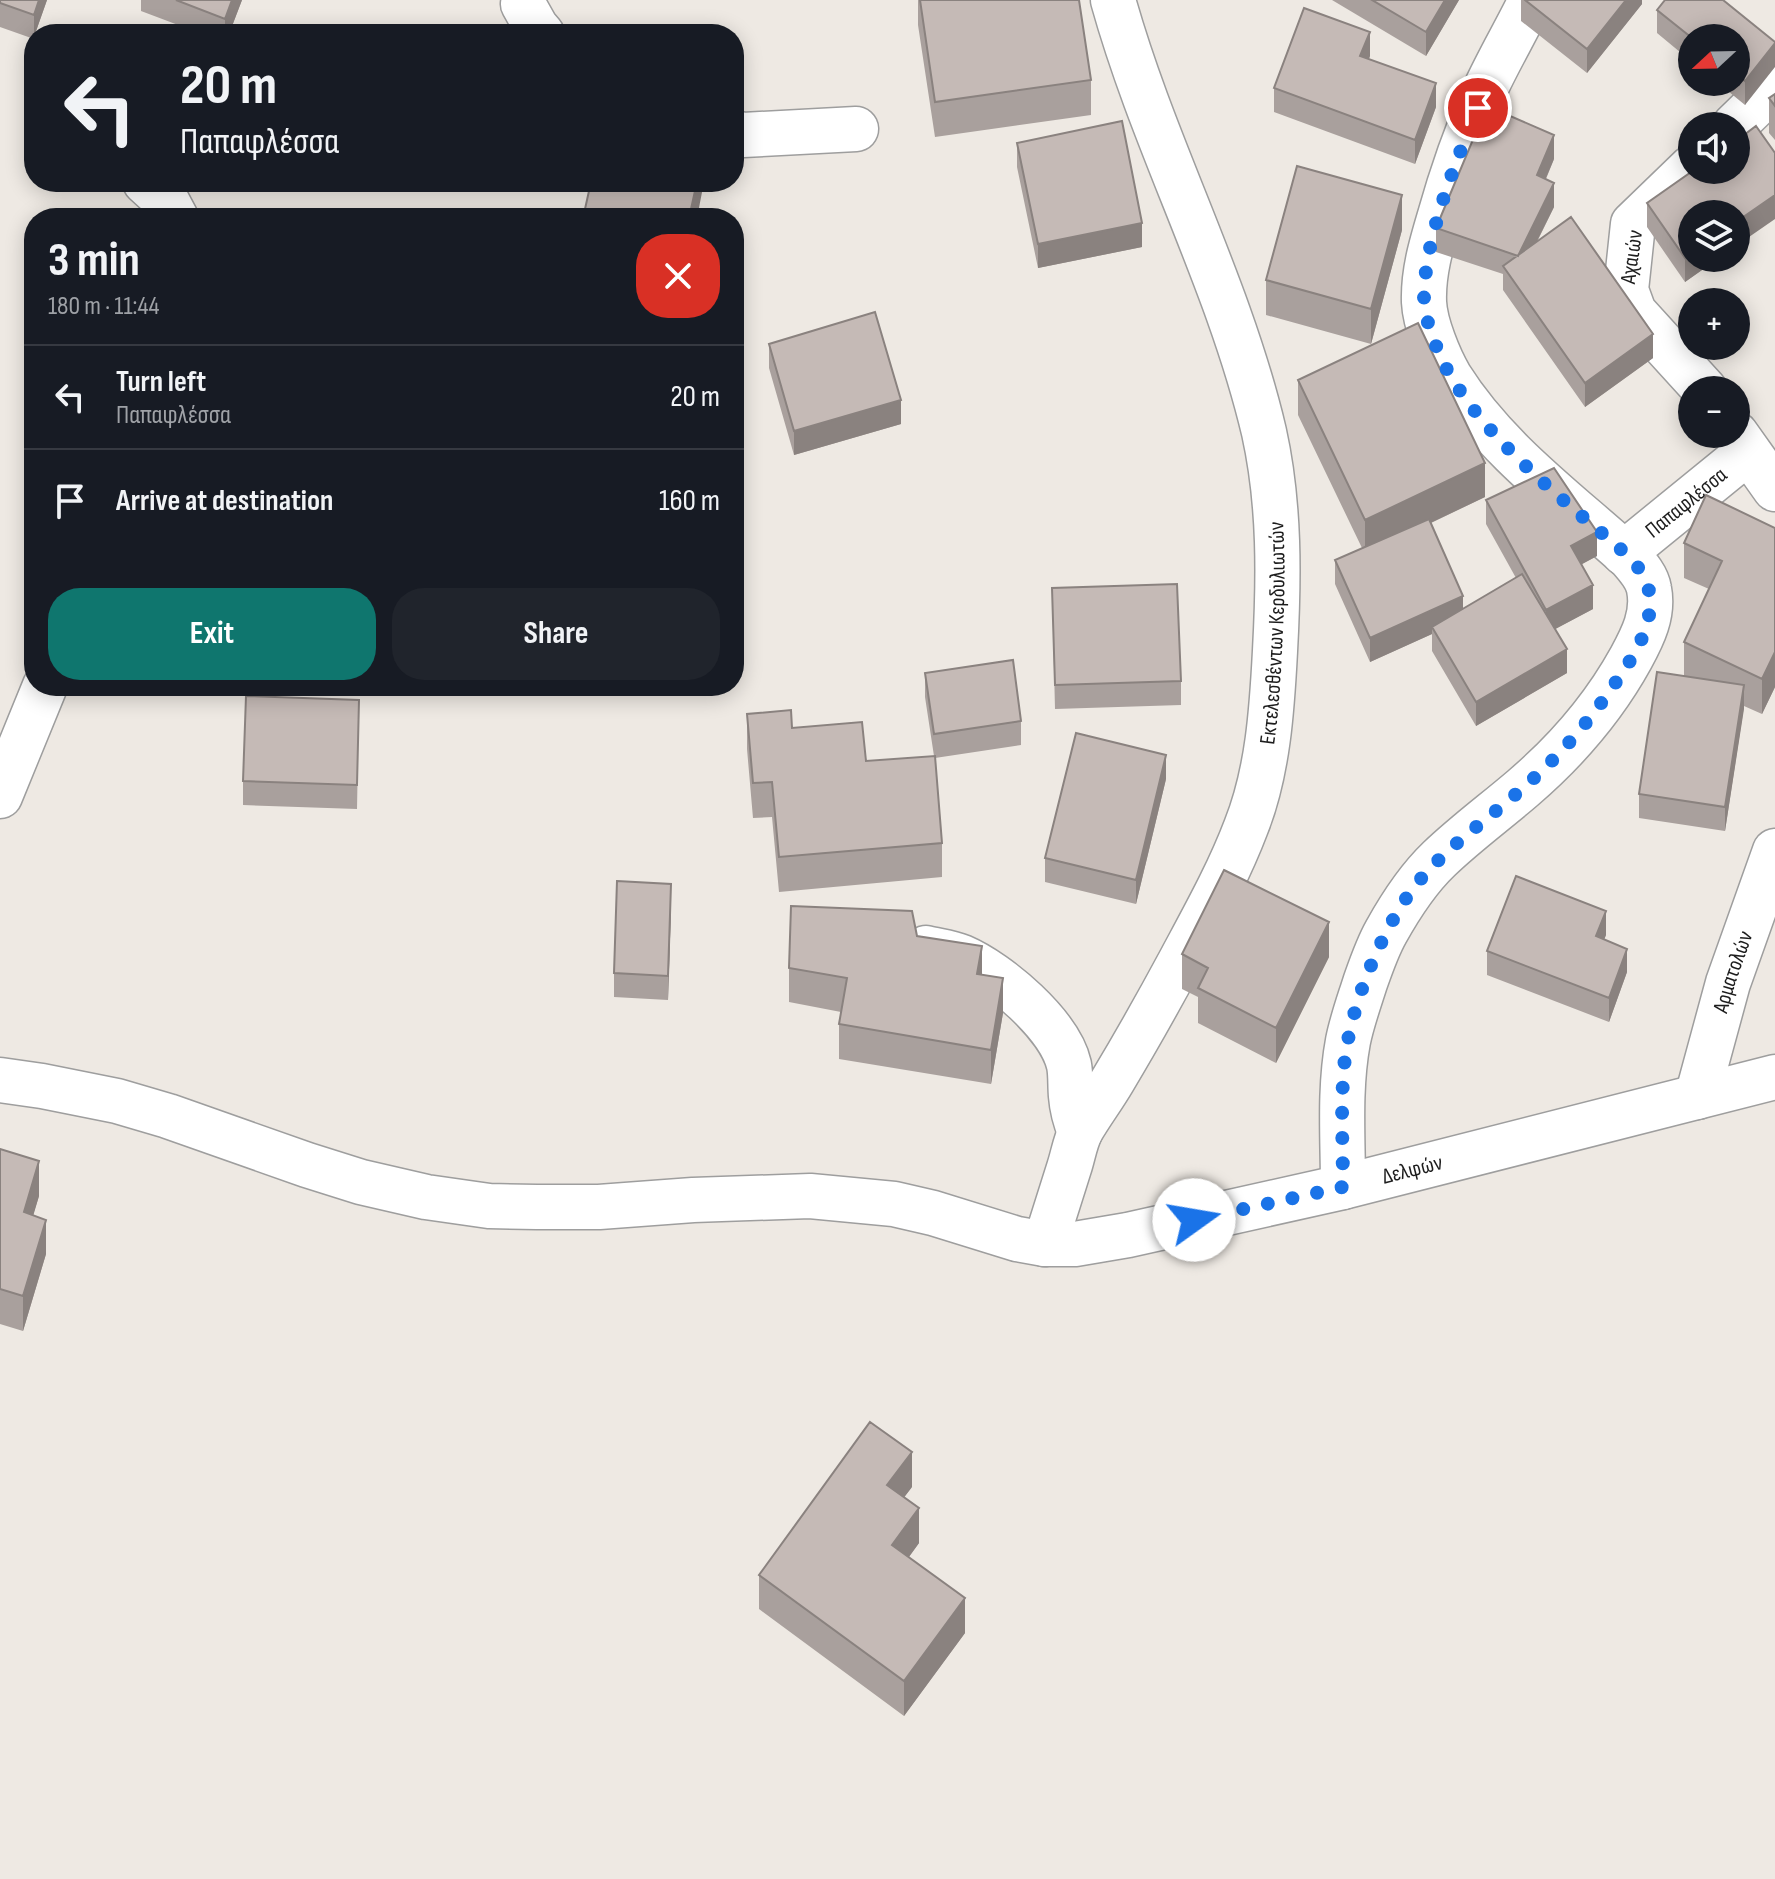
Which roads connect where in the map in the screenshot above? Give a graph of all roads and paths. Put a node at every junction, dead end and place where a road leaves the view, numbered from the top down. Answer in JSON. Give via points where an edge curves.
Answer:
{"nodes":[{"id":1,"x":1113,"y":0,"type":"edge"},
{"id":2,"x":1531,"y":0,"type":"edge"},
{"id":3,"x":1775,"y":86,"type":"edge"},
{"id":4,"x":1748,"y":112,"type":"edge"},
{"id":5,"x":856,"y":129,"type":"dead end"},
{"id":6,"x":744,"y":135,"type":"edge"},
{"id":7,"x":1678,"y":181,"type":"edge"},
{"id":8,"x":156,"y":192,"type":"edge"},
{"id":9,"x":171,"y":208,"type":"edge"},
{"id":10,"x":1692,"y":376,"type":"edge"},
{"id":11,"x":1737,"y":448,"type":"edge"},
{"id":12,"x":1746,"y":448,"type":"edge"},
{"id":13,"x":1775,"y":489,"type":"edge"},
{"id":14,"x":1624,"y":553,"type":"junction"},
{"id":15,"x":41,"y":696,"type":"edge"},
{"id":16,"x":0,"y":796,"type":"edge"},
{"id":17,"x":1775,"y":851,"type":"edge"},
{"id":18,"x":890,"y":945,"type":"edge"},
{"id":19,"x":1775,"y":1077,"type":"edge"},
{"id":20,"x":0,"y":1080,"type":"edge"},
{"id":21,"x":1697,"y":1097,"type":"junction"},
{"id":22,"x":1080,"y":1132,"type":"junction"},
{"id":23,"x":1343,"y":1187,"type":"junction"},
{"id":24,"x":1045,"y":1244,"type":"junction"}],
"edges":[{"from":1,"to":22,"type":"street","name":"Εκτελεσθέντων Κερδυλιωτών","via":[[1141,88],[1234,328],[1264,432],[1279,587],[1266,747],[1248,823],[1212,903]]},
{"from":2,"to":14,"type":"street","name":"Παπαφλέσσα","via":[[1459,157],[1427,263],[1425,309],[1445,367],[1475,411],[1520,460]]},
{"from":3,"to":4,"type":"street"},
{"from":5,"to":6,"type":"street"},
{"from":7,"to":10,"type":"street","name":"Αχαιών","via":[[1633,224],[1626,290],[1634,312]]},
{"from":8,"to":9,"type":"street"},
{"from":11,"to":14,"type":"street","name":"Παπαφλέσσα"},
{"from":12,"to":13,"type":"street"},
{"from":14,"to":23,"type":"street","name":"Παπαφλέσσα","via":[[1647,582],[1650,606],[1644,633],[1625,669],[1560,752],[1423,876],[1383,937],[1347,1048]]},
{"from":15,"to":16,"type":"street"},
{"from":17,"to":21,"type":"street","name":"Αρματολών","via":[[1728,983]]},
{"from":18,"to":22,"type":"street","via":[[961,957],[1023,999],[1062,1047]]},
{"from":19,"to":21,"type":"street","name":"Δελφών"},
{"from":20,"to":24,"type":"street","name":"Δελφών","via":[[117,1101],[361,1182],[438,1199],[489,1206],[599,1207],[810,1196],[894,1204]]},
{"from":21,"to":23,"type":"street","name":"Δελφών"},
{"from":22,"to":24,"type":"street","name":"Εκτελεσθέντων Κερδυλιωτών"},
{"from":23,"to":24,"type":"street","name":"Δελφών","via":[[1128,1235]]}]}
